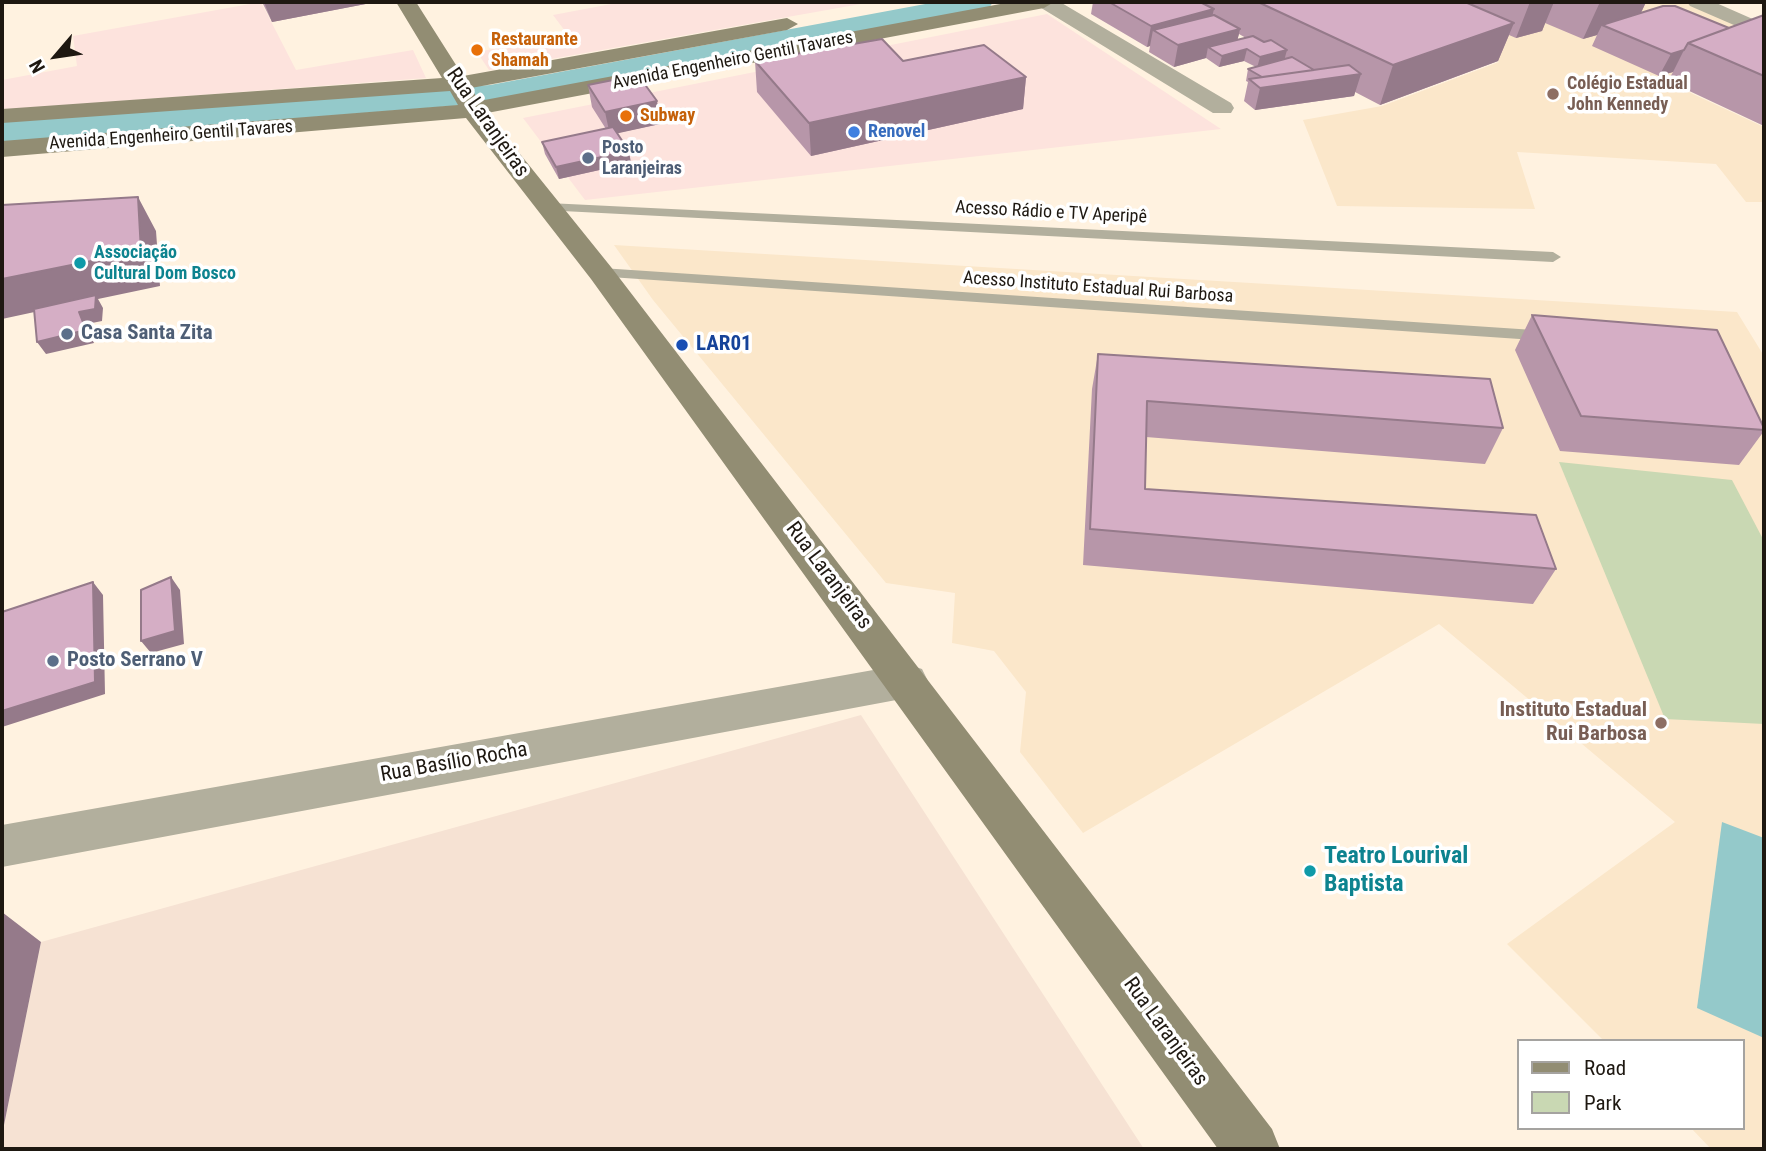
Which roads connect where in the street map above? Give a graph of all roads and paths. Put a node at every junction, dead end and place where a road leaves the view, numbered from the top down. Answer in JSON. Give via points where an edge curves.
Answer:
{"nodes":[{"id":1,"x":1045,"y":2,"type":"edge"},
{"id":2,"x":1697,"y":2,"type":"edge"},
{"id":3,"x":411,"y":3,"type":"edge"},
{"id":4,"x":815,"y":19,"type":"dead end"},
{"id":5,"x":1764,"y":32,"type":"edge"},
{"id":6,"x":465,"y":96,"type":"junction"},
{"id":7,"x":1222,"y":108,"type":"dead end"},
{"id":8,"x":2,"y":117,"type":"edge"},
{"id":9,"x":2,"y":149,"type":"edge"},
{"id":10,"x":548,"y":207,"type":"junction"},
{"id":11,"x":1553,"y":257,"type":"dead end"},
{"id":12,"x":601,"y":273,"type":"junction"},
{"id":13,"x":1566,"y":337,"type":"edge"},
{"id":14,"x":907,"y":681,"type":"junction"},
{"id":15,"x":2,"y":846,"type":"edge"},
{"id":16,"x":1252,"y":1149,"type":"edge"}],
"edges":[{"from":1,"to":6,"type":"main road","name":"Avenida Engenheiro Gentil Tavares"},
{"from":1,"to":7,"type":"street"},
{"from":2,"to":5,"type":"street"},
{"from":3,"to":6,"type":"main road","name":"Rua Laranjeiras"},
{"from":4,"to":6,"type":"main road","name":"Avenida Engenheiro Gentil Tavares"},
{"from":6,"to":8,"type":"main road","name":"Avenida Engenheiro Gentil Tavares"},
{"from":6,"to":9,"type":"main road","name":"Avenida Engenheiro Gentil Tavares"},
{"from":6,"to":10,"type":"main road","name":"Rua Laranjeiras"},
{"from":10,"to":11,"type":"lane","name":"Acesso Rádio e TV Aperipê"},
{"from":10,"to":12,"type":"main road","name":"Rua Laranjeiras"},
{"from":12,"to":13,"type":"lane","name":"Acesso Instituto Estadual Rui Barbosa"},
{"from":12,"to":14,"type":"main road","name":"Rua Laranjeiras"},
{"from":14,"to":15,"type":"street","name":"Rua Basílio Rocha"},
{"from":14,"to":16,"type":"main road","name":"Rua Laranjeiras"}]}
